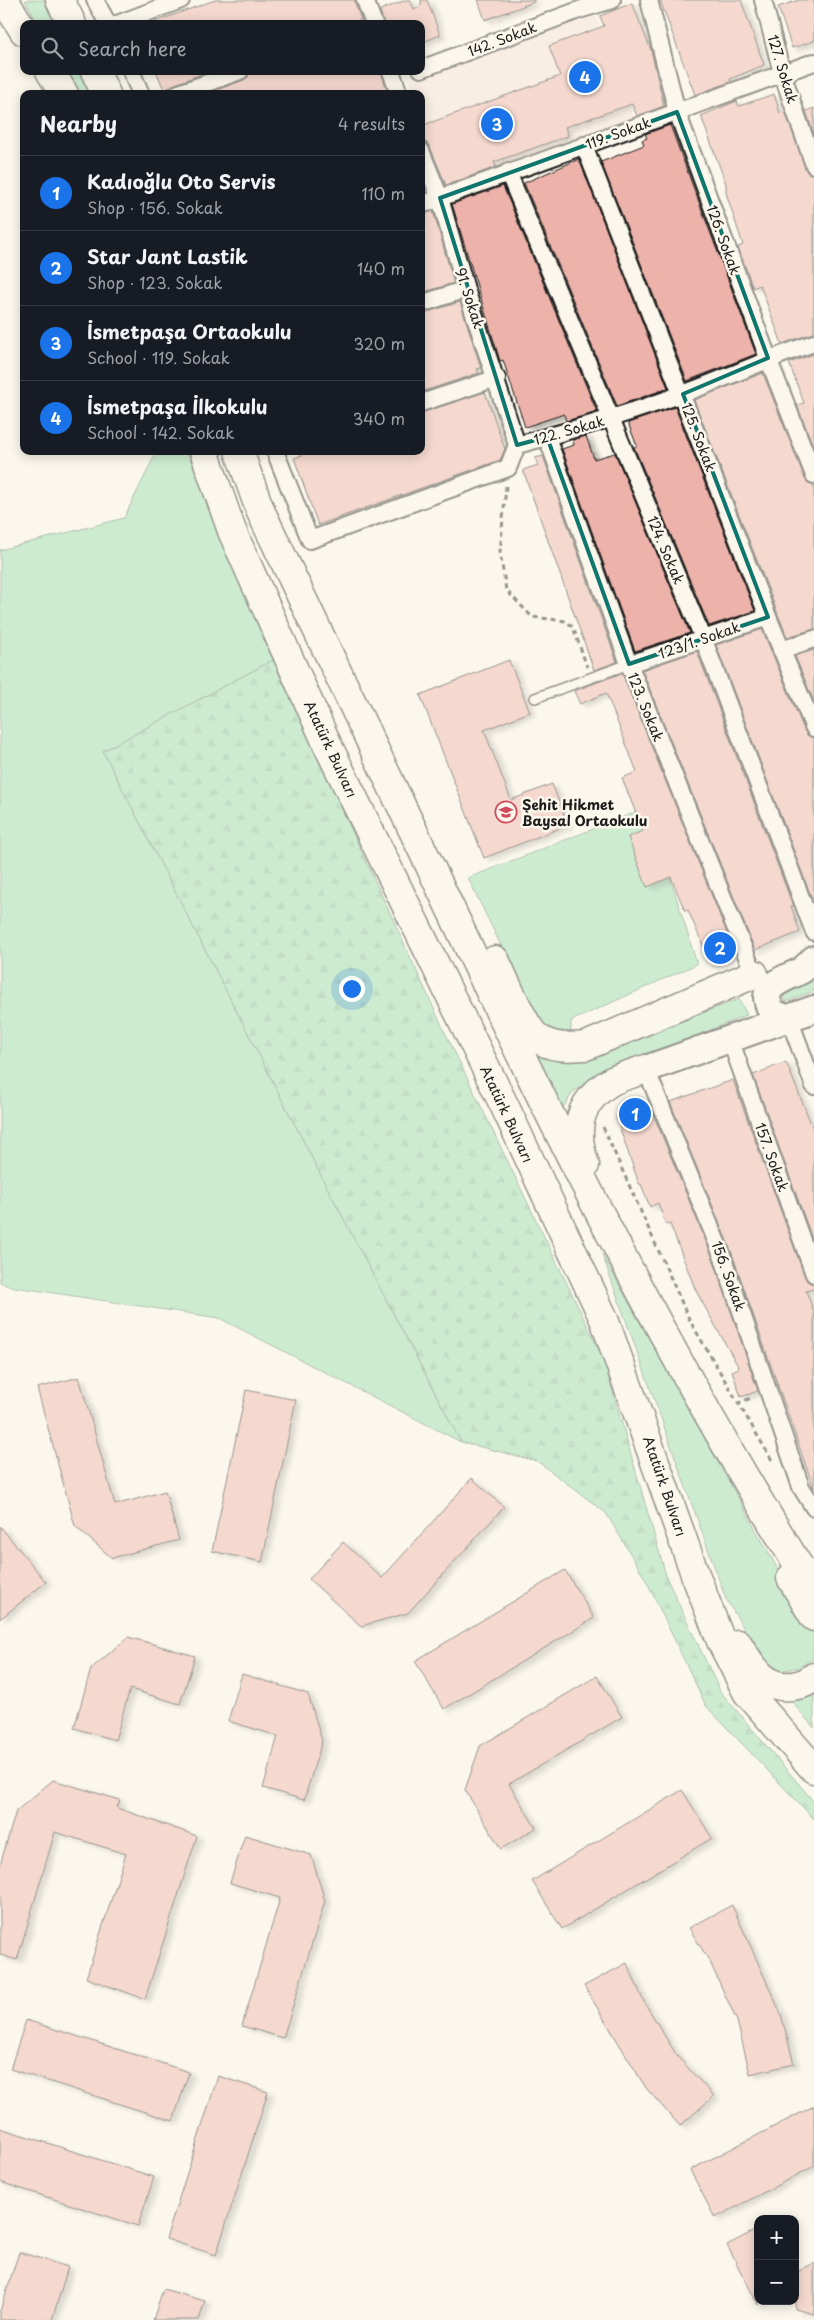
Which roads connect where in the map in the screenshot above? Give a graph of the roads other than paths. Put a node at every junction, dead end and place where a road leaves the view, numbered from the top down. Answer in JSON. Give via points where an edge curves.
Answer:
{"nodes":[{"id":1,"x":4,"y":0,"type":"edge"},
{"id":2,"x":60,"y":0,"type":"edge"},
{"id":3,"x":95,"y":0,"type":"edge"},
{"id":4,"x":181,"y":0,"type":"edge"},
{"id":5,"x":365,"y":0,"type":"edge"},
{"id":6,"x":612,"y":0,"type":"edge"},
{"id":7,"x":649,"y":0,"type":"edge"},
{"id":8,"x":763,"y":0,"type":"edge"},
{"id":9,"x":156,"y":4,"type":"edge"},
{"id":10,"x":578,"y":5,"type":"edge"},
{"id":11,"x":70,"y":20,"type":"edge"},
{"id":12,"x":106,"y":20,"type":"edge"},
{"id":13,"x":126,"y":20,"type":"edge"},
{"id":14,"x":372,"y":20,"type":"edge"},
{"id":15,"x":20,"y":24,"type":"edge"},
{"id":16,"x":814,"y":62,"type":"edge"},
{"id":17,"x":425,"y":67,"type":"edge"},
{"id":18,"x":782,"y":73,"type":"junction"},
{"id":19,"x":52,"y":75,"type":"edge"},
{"id":20,"x":97,"y":75,"type":"edge"},
{"id":21,"x":133,"y":75,"type":"edge"},
{"id":22,"x":229,"y":75,"type":"edge"},
{"id":23,"x":408,"y":75,"type":"edge"},
{"id":24,"x":395,"y":81,"type":"edge"},
{"id":25,"x":62,"y":90,"type":"edge"},
{"id":26,"x":104,"y":90,"type":"edge"},
{"id":27,"x":139,"y":90,"type":"edge"},
{"id":28,"x":187,"y":90,"type":"edge"},
{"id":29,"x":677,"y":112,"type":"junction"},
{"id":30,"x":584,"y":145,"type":"junction"},
{"id":31,"x":425,"y":161,"type":"edge"},
{"id":32,"x":814,"y":165,"type":"edge"},
{"id":33,"x":508,"y":172,"type":"junction"},
{"id":34,"x":440,"y":198,"type":"junction"},
{"id":35,"x":425,"y":204,"type":"edge"},
{"id":36,"x":466,"y":289,"type":"junction"},
{"id":37,"x":425,"y":303,"type":"edge"},
{"id":38,"x":814,"y":343,"type":"edge"},
{"id":39,"x":768,"y":358,"type":"junction"},
{"id":40,"x":497,"y":378,"type":"junction"},
{"id":41,"x":682,"y":394,"type":"junction"},
{"id":42,"x":425,"y":402,"type":"edge"},
{"id":43,"x":610,"y":419,"type":"junction"},
{"id":44,"x":547,"y":437,"type":"junction"},
{"id":45,"x":517,"y":444,"type":"junction"},
{"id":46,"x":205,"y":455,"type":"edge"},
{"id":47,"x":239,"y":455,"type":"edge"},
{"id":48,"x":277,"y":455,"type":"edge"},
{"id":49,"x":814,"y":475,"type":"edge"},
{"id":50,"x":768,"y":616,"type":"junction"},
{"id":51,"x":703,"y":638,"type":"junction"},
{"id":52,"x":814,"y":639,"type":"edge"},
{"id":53,"x":781,"y":650,"type":"junction"},
{"id":54,"x":629,"y":664,"type":"junction"},
{"id":55,"x":335,"y":667,"type":"junction"},
{"id":56,"x":535,"y":698,"type":"dead end"},
{"id":57,"x":814,"y":728,"type":"edge"},
{"id":58,"x":814,"y":932,"type":"edge"},
{"id":59,"x":814,"y":955,"type":"edge"},
{"id":60,"x":814,"y":959,"type":"edge"},
{"id":61,"x":754,"y":974,"type":"junction"},
{"id":62,"x":814,"y":1009,"type":"edge"},
{"id":63,"x":789,"y":1018,"type":"junction"},
{"id":64,"x":730,"y":1039,"type":"junction"},
{"id":65,"x":646,"y":1069,"type":"junction"},
{"id":66,"x":814,"y":1086,"type":"edge"},
{"id":67,"x":608,"y":1233,"type":"junction"},
{"id":68,"x":814,"y":1274,"type":"edge"},
{"id":69,"x":814,"y":1508,"type":"edge"},
{"id":70,"x":771,"y":1523,"type":"junction"},
{"id":71,"x":686,"y":1549,"type":"junction"},
{"id":72,"x":814,"y":1590,"type":"edge"},
{"id":73,"x":814,"y":1617,"type":"edge"},
{"id":74,"x":814,"y":1677,"type":"edge"},
{"id":75,"x":814,"y":1769,"type":"edge"}],
"edges":[{"from":1,"to":15,"type":"highway"},
{"from":2,"to":11,"type":"highway"},
{"from":3,"to":12,"type":"street"},
{"from":4,"to":9,"type":"street"},
{"from":5,"to":14,"type":"street"},
{"from":6,"to":10,"type":"street","name":"142. Sokak"},
{"from":7,"to":29,"type":"street","name":"126. Sokak"},
{"from":8,"to":18,"type":"street","name":"127. Sokak"},
{"from":9,"to":13,"type":"street"},
{"from":10,"to":17,"type":"street","name":"142. Sokak"},
{"from":16,"to":18,"type":"street","name":"119. Sokak"},
{"from":18,"to":29,"type":"street","name":"119. Sokak"},
{"from":18,"to":32,"type":"street","name":"127. Sokak"},
{"from":19,"to":25,"type":"highway"},
{"from":20,"to":26,"type":"highway"},
{"from":21,"to":27,"type":"street"},
{"from":22,"to":28,"type":"street"},
{"from":23,"to":24,"type":"street"},
{"from":29,"to":30,"type":"street","name":"119. Sokak"},
{"from":29,"to":39,"type":"street","name":"126. Sokak"},
{"from":30,"to":33,"type":"street","name":"119. Sokak"},
{"from":30,"to":41,"type":"street","name":"125. Sokak"},
{"from":31,"to":34,"type":"street","name":"91. Sokak"},
{"from":33,"to":34,"type":"street","name":"119. Sokak"},
{"from":33,"to":43,"type":"street","name":"124. Sokak"},
{"from":34,"to":35,"type":"street","name":"119. Sokak"},
{"from":34,"to":36,"type":"street","name":"91. Sokak"},
{"from":36,"to":37,"type":"street"},
{"from":36,"to":40,"type":"street","name":"91. Sokak"},
{"from":38,"to":39,"type":"street","name":"122. Sokak"},
{"from":39,"to":41,"type":"street","name":"122. Sokak"},
{"from":39,"to":49,"type":"street","name":"126. Sokak"},
{"from":40,"to":42,"type":"street"},
{"from":40,"to":45,"type":"street","name":"91. Sokak"},
{"from":41,"to":43,"type":"street","name":"122. Sokak"},
{"from":41,"to":50,"type":"street","name":"125. Sokak"},
{"from":43,"to":44,"type":"street","name":"122. Sokak"},
{"from":43,"to":51,"type":"street","name":"124. Sokak"},
{"from":44,"to":45,"type":"street","name":"122. Sokak"},
{"from":44,"to":54,"type":"street","name":"123. Sokak"},
{"from":45,"to":48,"type":"street","name":"122. Sokak","via":[[508,468],[310,540]]},
{"from":46,"to":71,"type":"highway","name":"Atatürk Bulvarı","via":[[232,531],[329,748],[604,1319]]},
{"from":47,"to":55,"type":"highway","via":[[260,510]]},
{"from":50,"to":51,"type":"street","name":"123/1. Sokak"},
{"from":50,"to":53,"type":"street","name":"125. Sokak"},
{"from":51,"to":54,"type":"street","name":"123/1. Sokak"},
{"from":51,"to":58,"type":"street","name":"124. Sokak"},
{"from":52,"to":53,"type":"street"},
{"from":53,"to":57,"type":"street","name":"125. Sokak"},
{"from":54,"to":56,"type":"lane"},
{"from":54,"to":61,"type":"street","name":"123. Sokak"},
{"from":55,"to":61,"type":"highway","via":[[368,702],[524,1018],[537,1038],[549,1044],[586,1046]]},
{"from":55,"to":67,"type":"highway"},
{"from":59,"to":61,"type":"main road"},
{"from":60,"to":63,"type":"main road","via":[[769,990],[767,1000],[770,1009],[776,1015]]},
{"from":62,"to":63,"type":"main road"},
{"from":63,"to":64,"type":"main road"},
{"from":63,"to":66,"type":"street"},
{"from":64,"to":65,"type":"main road"},
{"from":64,"to":68,"type":"street","name":"157. Sokak"},
{"from":65,"to":67,"type":"highway","via":[[614,1080],[603,1088],[581,1116],[577,1133]]},
{"from":65,"to":69,"type":"street","name":"156. Sokak","via":[[722,1255],[801,1486]]},
{"from":67,"to":70,"type":"highway"},
{"from":70,"to":72,"type":"highway"},
{"from":70,"to":73,"type":"highway","via":[[783,1566]]},
{"from":71,"to":74,"type":"highway","via":[[714,1586],[734,1637],[749,1663],[768,1683],[790,1687]]},
{"from":71,"to":75,"type":"highway","name":"Atatürk Bulvarı","via":[[721,1641],[746,1692]]}]}
